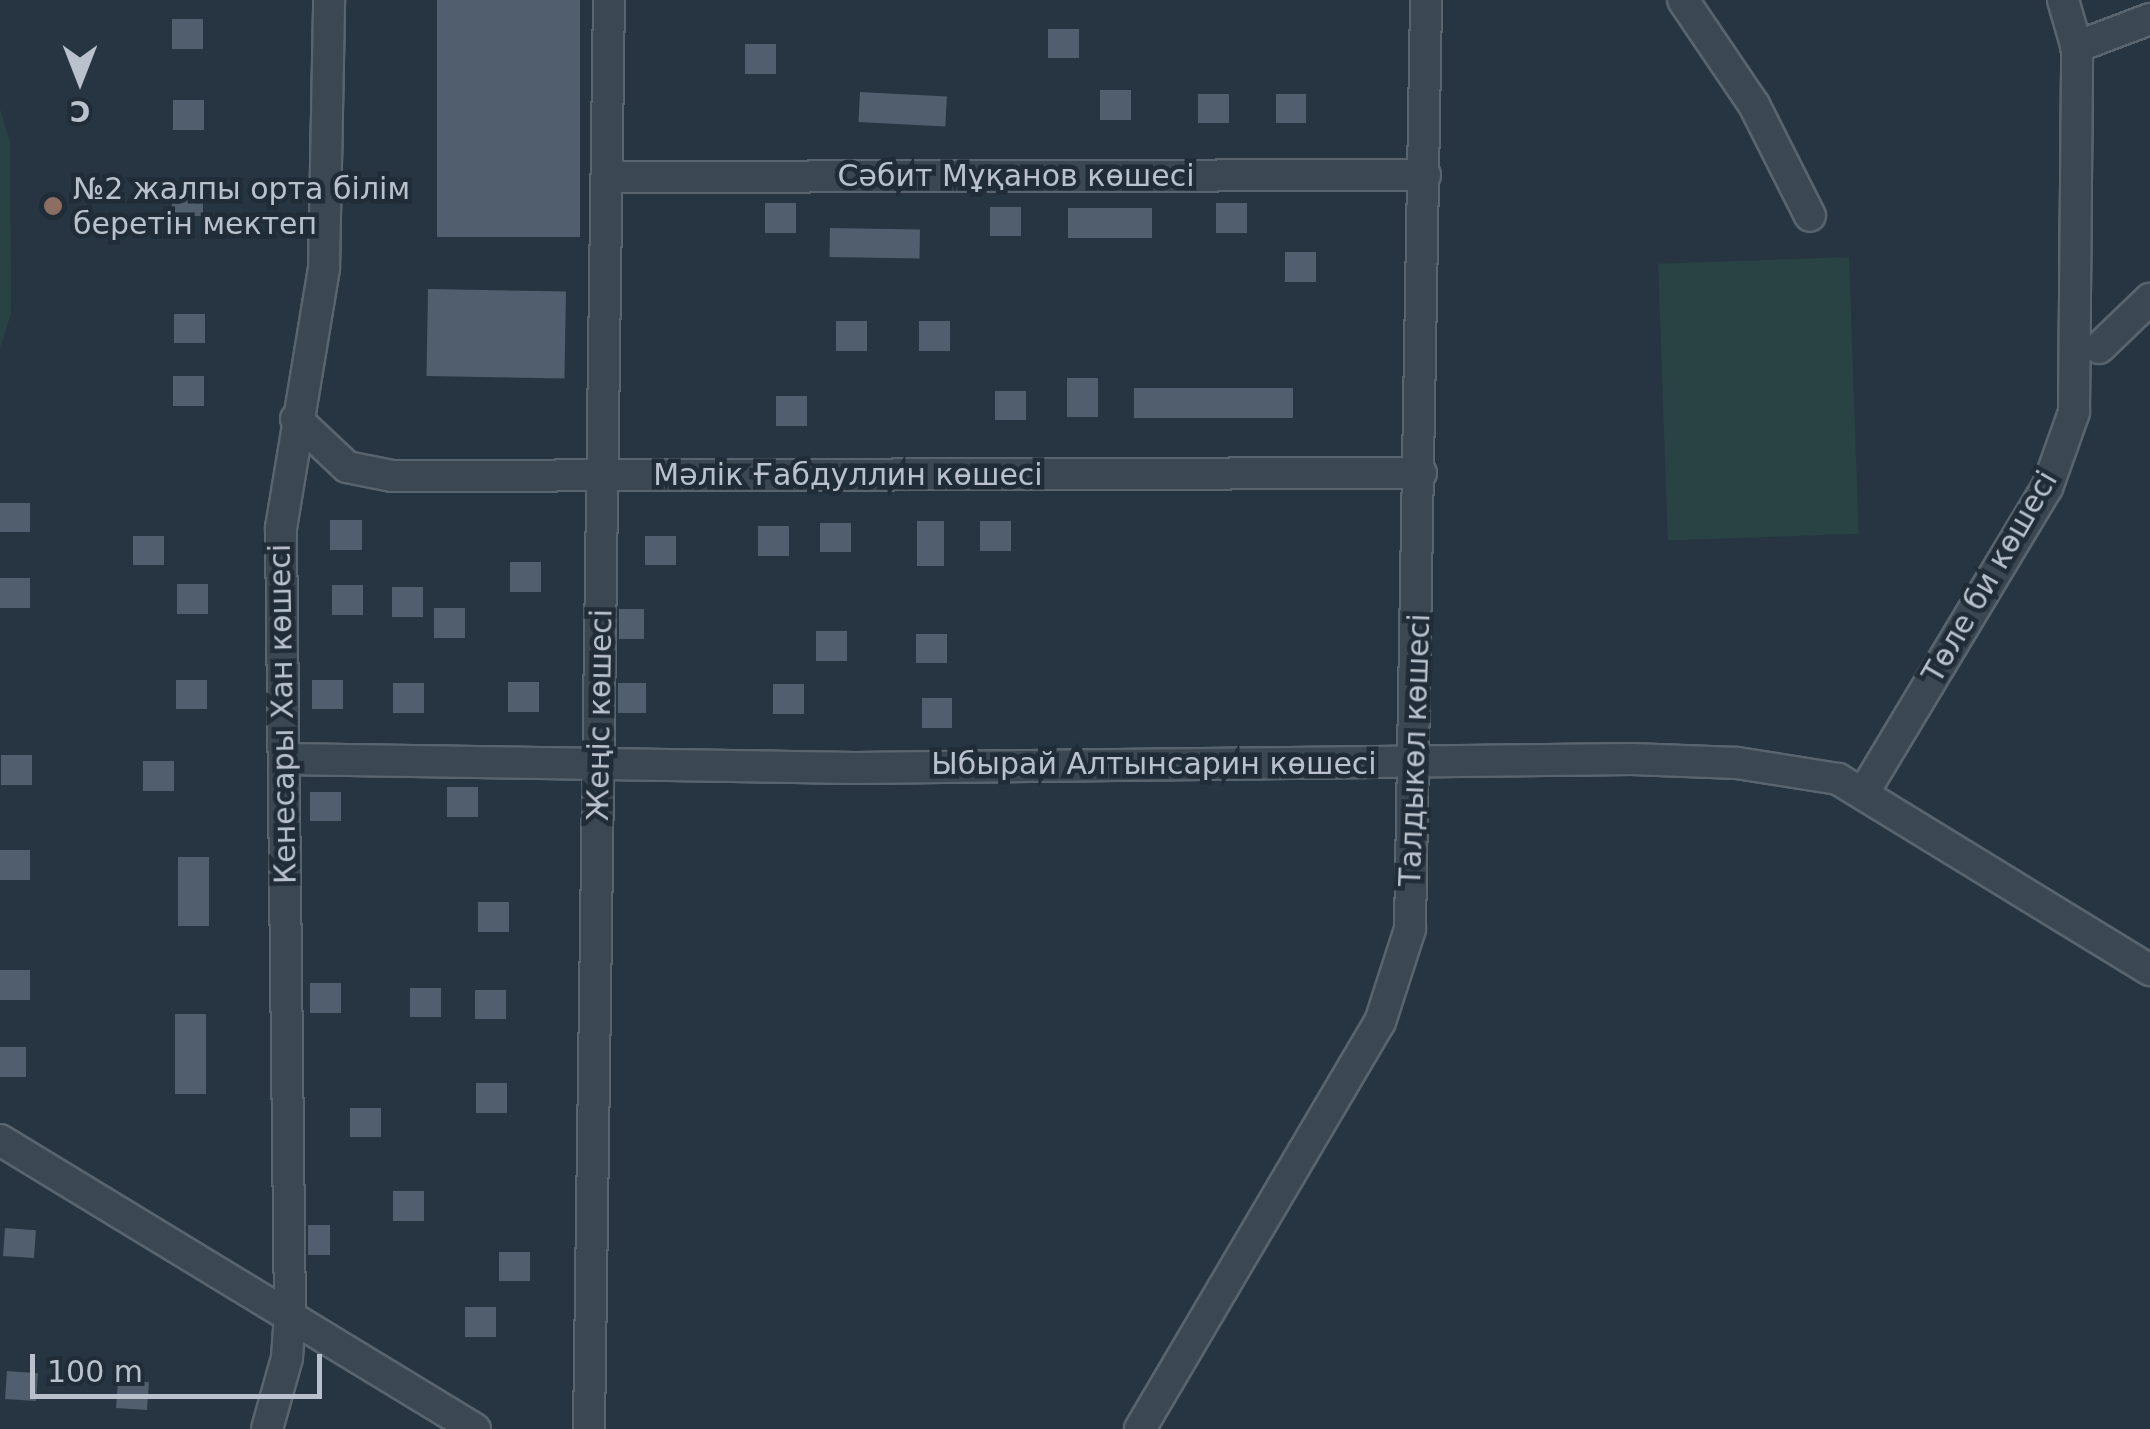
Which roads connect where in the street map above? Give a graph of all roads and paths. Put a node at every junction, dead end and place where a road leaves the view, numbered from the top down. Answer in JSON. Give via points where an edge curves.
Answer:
{"nodes":[{"id":1,"x":329,"y":0,"type":"edge"},
{"id":2,"x":609,"y":0,"type":"edge"},
{"id":3,"x":1426,"y":0,"type":"edge"},
{"id":4,"x":1683,"y":0,"type":"edge"},
{"id":5,"x":2063,"y":0,"type":"edge"},
{"id":6,"x":2150,"y":19,"type":"edge"},
{"id":7,"x":2076,"y":47,"type":"junction"},
{"id":8,"x":1426,"y":175,"type":"junction"},
{"id":9,"x":607,"y":177,"type":"junction"},
{"id":10,"x":1810,"y":216,"type":"dead end"},
{"id":11,"x":2150,"y":299,"type":"edge"},
{"id":12,"x":2098,"y":348,"type":"dead end"},
{"id":13,"x":296,"y":419,"type":"junction"},
{"id":14,"x":1421,"y":473,"type":"junction"},
{"id":15,"x":603,"y":475,"type":"junction"},
{"id":16,"x":284,"y":759,"type":"junction"},
{"id":17,"x":598,"y":762,"type":"junction"},
{"id":18,"x":1417,"y":763,"type":"junction"},
{"id":19,"x":1864,"y":792,"type":"junction"},
{"id":20,"x":2150,"y":970,"type":"edge"},
{"id":21,"x":0,"y":1140,"type":"edge"},
{"id":22,"x":290,"y":1314,"type":"junction"},
{"id":23,"x":267,"y":1429,"type":"edge"},
{"id":24,"x":475,"y":1429,"type":"edge"},
{"id":25,"x":589,"y":1429,"type":"edge"},
{"id":26,"x":1140,"y":1429,"type":"edge"}],
"edges":[{"from":1,"to":13,"type":"street","name":"Кенесары Хан көшесі","via":[[324,270]]},
{"from":2,"to":9,"type":"street","name":"Жеңіс көшесі"},
{"from":3,"to":8,"type":"street","name":"Талдыкөл көшесі"},
{"from":4,"to":10,"type":"street","via":[[1754,105]]},
{"from":5,"to":7,"type":"street","name":"Төле би көшесі"},
{"from":6,"to":7,"type":"street"},
{"from":7,"to":19,"type":"street","name":"Төле би көшесі","via":[[2074,412],[2048,488]]},
{"from":8,"to":9,"type":"street","name":"Сәбит Мұқанов көшесі"},
{"from":8,"to":14,"type":"street","name":"Талдыкөл көшесі"},
{"from":9,"to":15,"type":"street","name":"Жеңіс көшесі"},
{"from":11,"to":12,"type":"street"},
{"from":13,"to":15,"type":"street","name":"Мәлік Ғабдуллин көшесі","via":[[346,467],[392,476]]},
{"from":13,"to":16,"type":"street","name":"Кенесары Хан көшесі","via":[[281,528]]},
{"from":14,"to":15,"type":"street","name":"Мәлік Ғабдуллин көшесі"},
{"from":14,"to":18,"type":"street","name":"Талдыкөл көшесі"},
{"from":15,"to":17,"type":"street","name":"Жеңіс көшесі"},
{"from":16,"to":17,"type":"street","name":"Ыбырай Алтынсарин көшесі"},
{"from":16,"to":22,"type":"street","name":"Кенесары Хан көшесі"},
{"from":17,"to":18,"type":"street","name":"Ыбырай Алтынсарин көшесі","via":[[856,768]]},
{"from":17,"to":25,"type":"street","name":"Жеңіс көшесі"},
{"from":18,"to":19,"type":"street","name":"Ыбырай Алтынсарин көшесі","via":[[1737,763],[1838,779]]},
{"from":18,"to":26,"type":"street","name":"Талдыкөл көшесі","via":[[1410,929],[1380,1022]]},
{"from":19,"to":20,"type":"street","name":"Ыбырай Алтынсарин көшесі"},
{"from":21,"to":22,"type":"street"},
{"from":22,"to":23,"type":"street","name":"Кенесары Хан көшесі"},
{"from":22,"to":24,"type":"street"}]}
